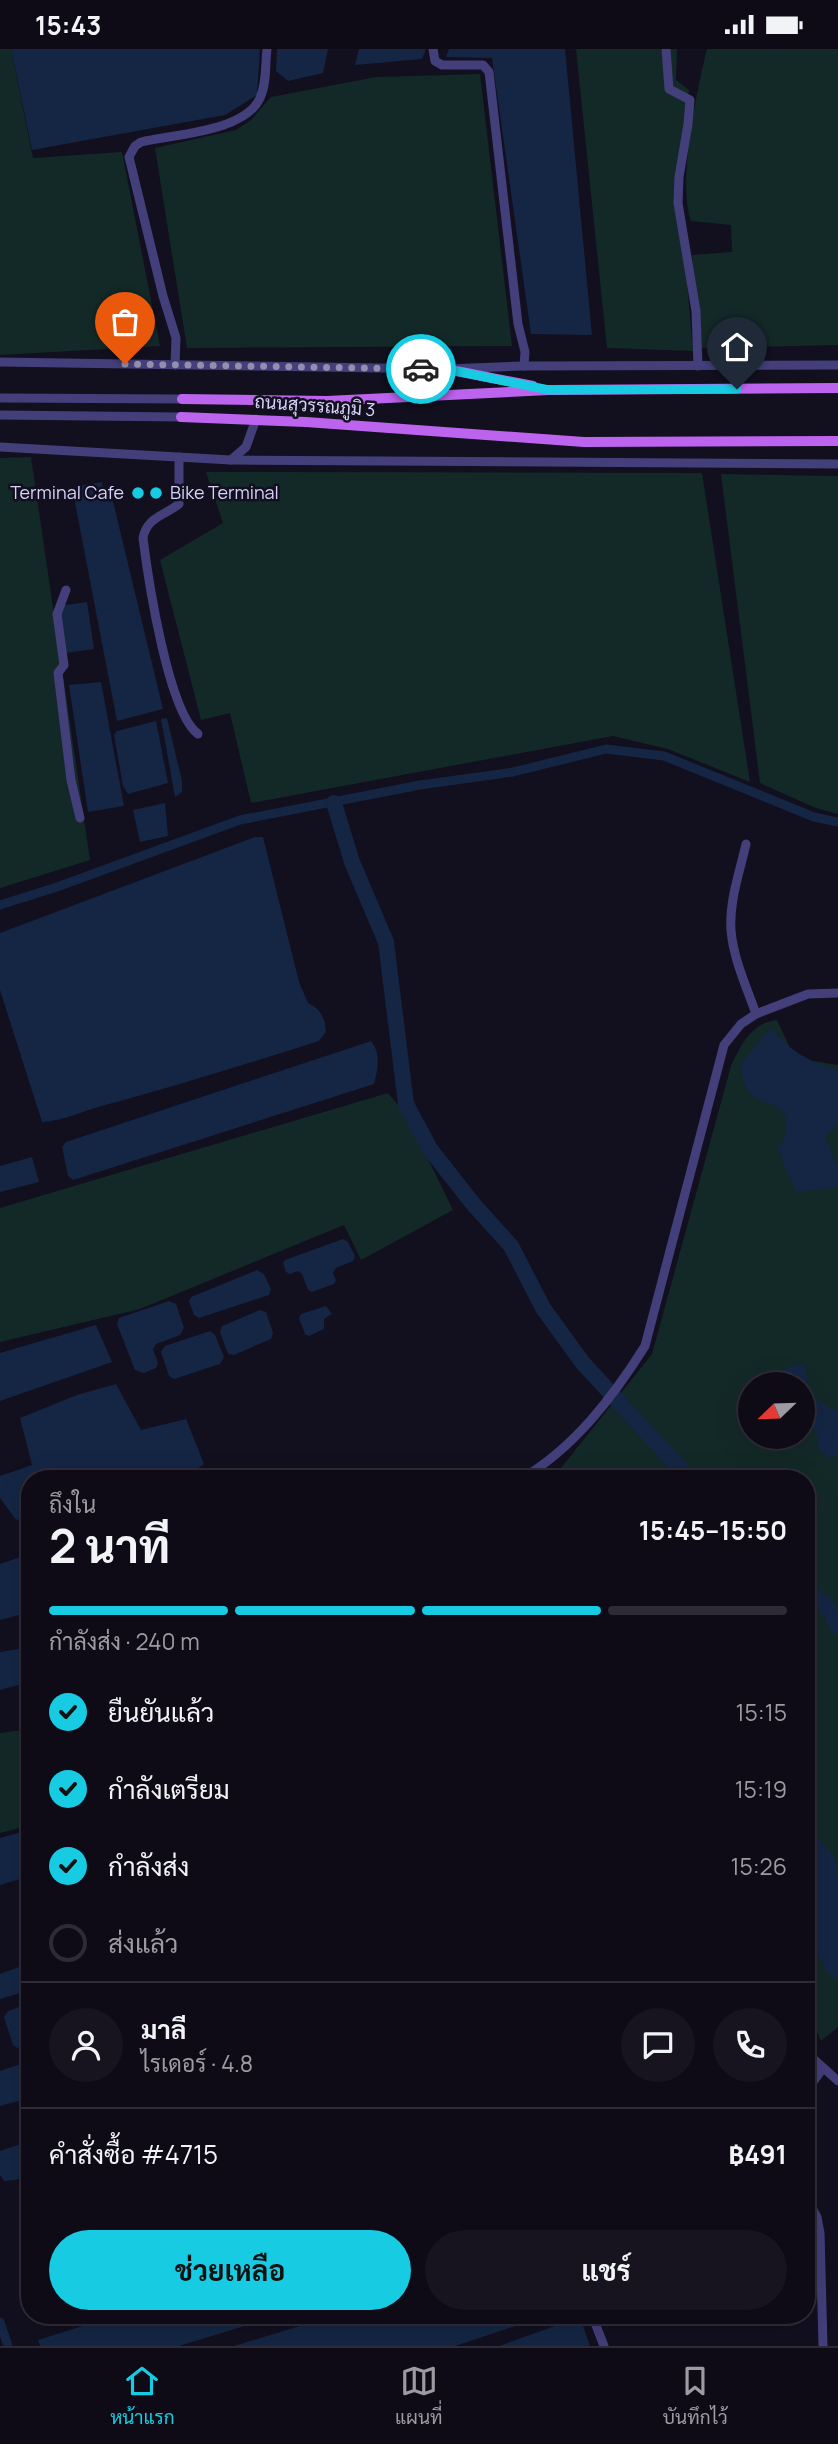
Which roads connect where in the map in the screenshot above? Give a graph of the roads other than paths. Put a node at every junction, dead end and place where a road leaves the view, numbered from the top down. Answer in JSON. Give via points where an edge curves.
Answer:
{"nodes":[{"id":1,"x":267,"y":49,"type":"edge"},
{"id":2,"x":433,"y":49,"type":"edge"},
{"id":3,"x":666,"y":49,"type":"edge"},
{"id":4,"x":0,"y":362,"type":"edge"},
{"id":5,"x":175,"y":365,"type":"junction"},
{"id":6,"x":838,"y":365,"type":"edge"},
{"id":7,"x":524,"y":366,"type":"junction"},
{"id":8,"x":698,"y":366,"type":"junction"},
{"id":9,"x":446,"y":369,"type":"junction"},
{"id":10,"x":838,"y":388,"type":"edge"},
{"id":11,"x":549,"y":390,"type":"junction"},
{"id":12,"x":0,"y":398,"type":"edge"},
{"id":13,"x":182,"y":400,"type":"joint"},
{"id":14,"x":0,"y":415,"type":"edge"},
{"id":15,"x":181,"y":417,"type":"joint"},
{"id":16,"x":256,"y":419,"type":"junction"},
{"id":17,"x":838,"y":442,"type":"edge"},
{"id":18,"x":0,"y":447,"type":"edge"},
{"id":19,"x":179,"y":457,"type":"junction"},
{"id":20,"x":231,"y":460,"type":"junction"},
{"id":21,"x":838,"y":464,"type":"edge"},
{"id":22,"x":66,"y":590,"type":"dead end"},
{"id":23,"x":198,"y":734,"type":"dead end"},
{"id":24,"x":80,"y":818,"type":"dead end"},
{"id":25,"x":746,"y":844,"type":"dead end"},
{"id":26,"x":838,"y":993,"type":"edge"},
{"id":27,"x":756,"y":1014,"type":"junction"},
{"id":28,"x":537,"y":1470,"type":"edge"},
{"id":29,"x":815,"y":2060,"type":"edge"},
{"id":30,"x":824,"y":2068,"type":"junction"},
{"id":31,"x":815,"y":2080,"type":"edge"},
{"id":32,"x":838,"y":2081,"type":"edge"},
{"id":33,"x":815,"y":2213,"type":"edge"},
{"id":34,"x":595,"y":2324,"type":"edge"},
{"id":35,"x":604,"y":2346,"type":"edge"},
{"id":36,"x":823,"y":2346,"type":"edge"}],
"edges":[{"from":1,"to":5,"type":"street","via":[[262,93],[243,116],[141,142],[129,157],[177,338]]},
{"from":2,"to":7,"type":"street","via":[[435,61],[442,65],[483,65],[489,72]]},
{"from":3,"to":8,"type":"street","via":[[668,89],[690,100],[678,203],[695,311]]},
{"from":4,"to":5,"type":"street"},
{"from":5,"to":9,"type":"street"},
{"from":6,"to":8,"type":"street"},
{"from":7,"to":8,"type":"street"},
{"from":7,"to":9,"type":"street"},
{"from":9,"to":11,"type":"main road"},
{"from":10,"to":11,"type":"main road","name":"ถนนสุวรรณภูมิ 3"},
{"from":11,"to":13,"type":"main road","name":"ถนนสุวรรณภูมิ 3","via":[[327,401]]},
{"from":12,"to":13,"type":"street","name":"ถนนสุวรรณภูมิ 3"},
{"from":14,"to":15,"type":"street","name":"ถนนสุวรรณภูมิ 3"},
{"from":15,"to":16,"type":"main road","name":"ถนนสุวรรณภูมิ 3"},
{"from":16,"to":17,"type":"main road","name":"ถนนสุวรรณภูมิ 3","via":[[572,441]]},
{"from":16,"to":20,"type":"street","via":[[246,446]]},
{"from":18,"to":19,"type":"street"},
{"from":19,"to":20,"type":"street"},
{"from":19,"to":23,"type":"street","via":[[179,504],[151,520],[143,538],[171,684],[184,717]]},
{"from":20,"to":21,"type":"street"},
{"from":22,"to":24,"type":"street","via":[[57,614],[64,665],[58,673]]},
{"from":25,"to":27,"type":"street","via":[[731,927]]},
{"from":26,"to":27,"type":"street","via":[[808,993]]},
{"from":27,"to":28,"type":"street","via":[[724,1045],[645,1346],[605,1404]]},
{"from":29,"to":30,"type":"street"},
{"from":30,"to":31,"type":"street"},
{"from":30,"to":32,"type":"street"},
{"from":33,"to":36,"type":"street","via":[[820,2233]]},
{"from":34,"to":35,"type":"street"}]}
